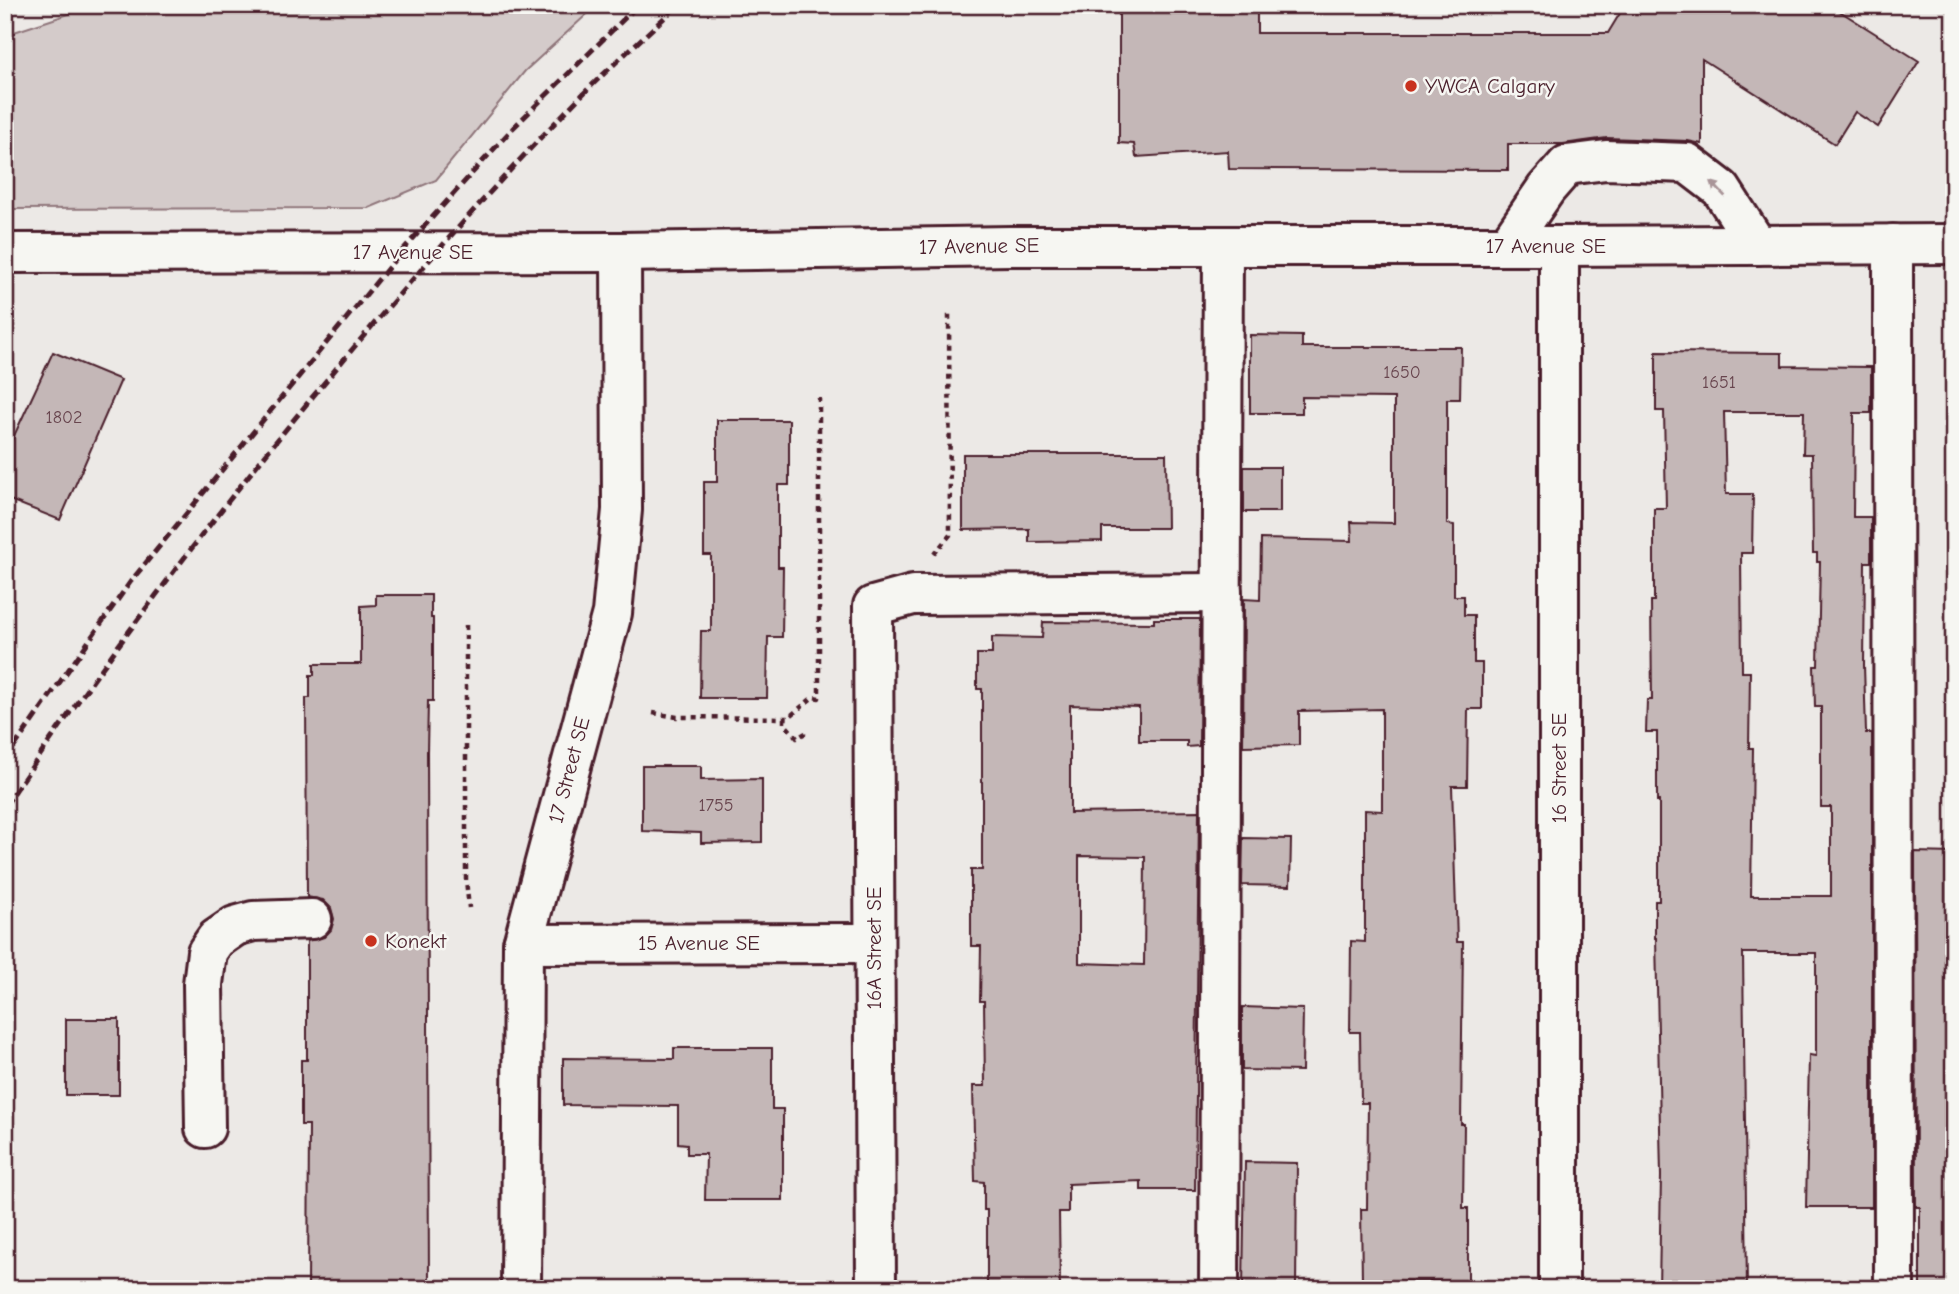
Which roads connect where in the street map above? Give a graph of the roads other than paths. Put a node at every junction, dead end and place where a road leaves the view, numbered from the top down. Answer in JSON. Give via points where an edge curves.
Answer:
{"nodes":[{"id":1,"x":1893,"y":244,"type":"junction"},
{"id":2,"x":1954,"y":244,"type":"edge"},
{"id":3,"x":1757,"y":245,"type":"junction"},
{"id":4,"x":1223,"y":246,"type":"junction"},
{"id":5,"x":1507,"y":246,"type":"junction"},
{"id":6,"x":1559,"y":246,"type":"junction"},
{"id":7,"x":621,"y":252,"type":"junction"},
{"id":8,"x":5,"y":253,"type":"edge"},
{"id":9,"x":1222,"y":593,"type":"junction"},
{"id":10,"x":312,"y":919,"type":"dead end"},
{"id":11,"x":874,"y":943,"type":"junction"},
{"id":12,"x":523,"y":944,"type":"junction"},
{"id":13,"x":205,"y":1128,"type":"dead end"},
{"id":14,"x":521,"y":1289,"type":"edge"},
{"id":15,"x":876,"y":1289,"type":"edge"},
{"id":16,"x":1219,"y":1289,"type":"edge"},
{"id":17,"x":1559,"y":1289,"type":"edge"},
{"id":18,"x":1894,"y":1289,"type":"edge"}],
"edges":[{"from":1,"to":2,"type":"street","name":"17 Avenue SE"},
{"from":1,"to":3,"type":"street","name":"17 Avenue SE"},
{"from":1,"to":18,"type":"street"},
{"from":3,"to":5,"type":"street","one_way":true,"via":[[1721,189],[1687,163],[1606,160],[1567,164]]},
{"from":3,"to":6,"type":"street","name":"17 Avenue SE"},
{"from":4,"to":5,"type":"street","name":"17 Avenue SE"},
{"from":4,"to":7,"type":"street","name":"17 Avenue SE"},
{"from":4,"to":9,"type":"street"},
{"from":5,"to":6,"type":"street","name":"17 Avenue SE"},
{"from":6,"to":17,"type":"street","name":"16 Street SE"},
{"from":7,"to":8,"type":"street","name":"17 Avenue SE"},
{"from":7,"to":12,"type":"street","name":"17 Street SE","via":[[622,510],[612,613]]},
{"from":9,"to":11,"type":"street","name":"16A Street SE","via":[[913,595],[873,606]]},
{"from":9,"to":16,"type":"street"},
{"from":10,"to":13,"type":"street","via":[[244,923],[216,939],[207,952],[203,985]]},
{"from":11,"to":12,"type":"street","name":"15 Avenue SE"},
{"from":11,"to":15,"type":"street","name":"16A Street SE"},
{"from":12,"to":14,"type":"street","name":"17 Street SE"}]}
